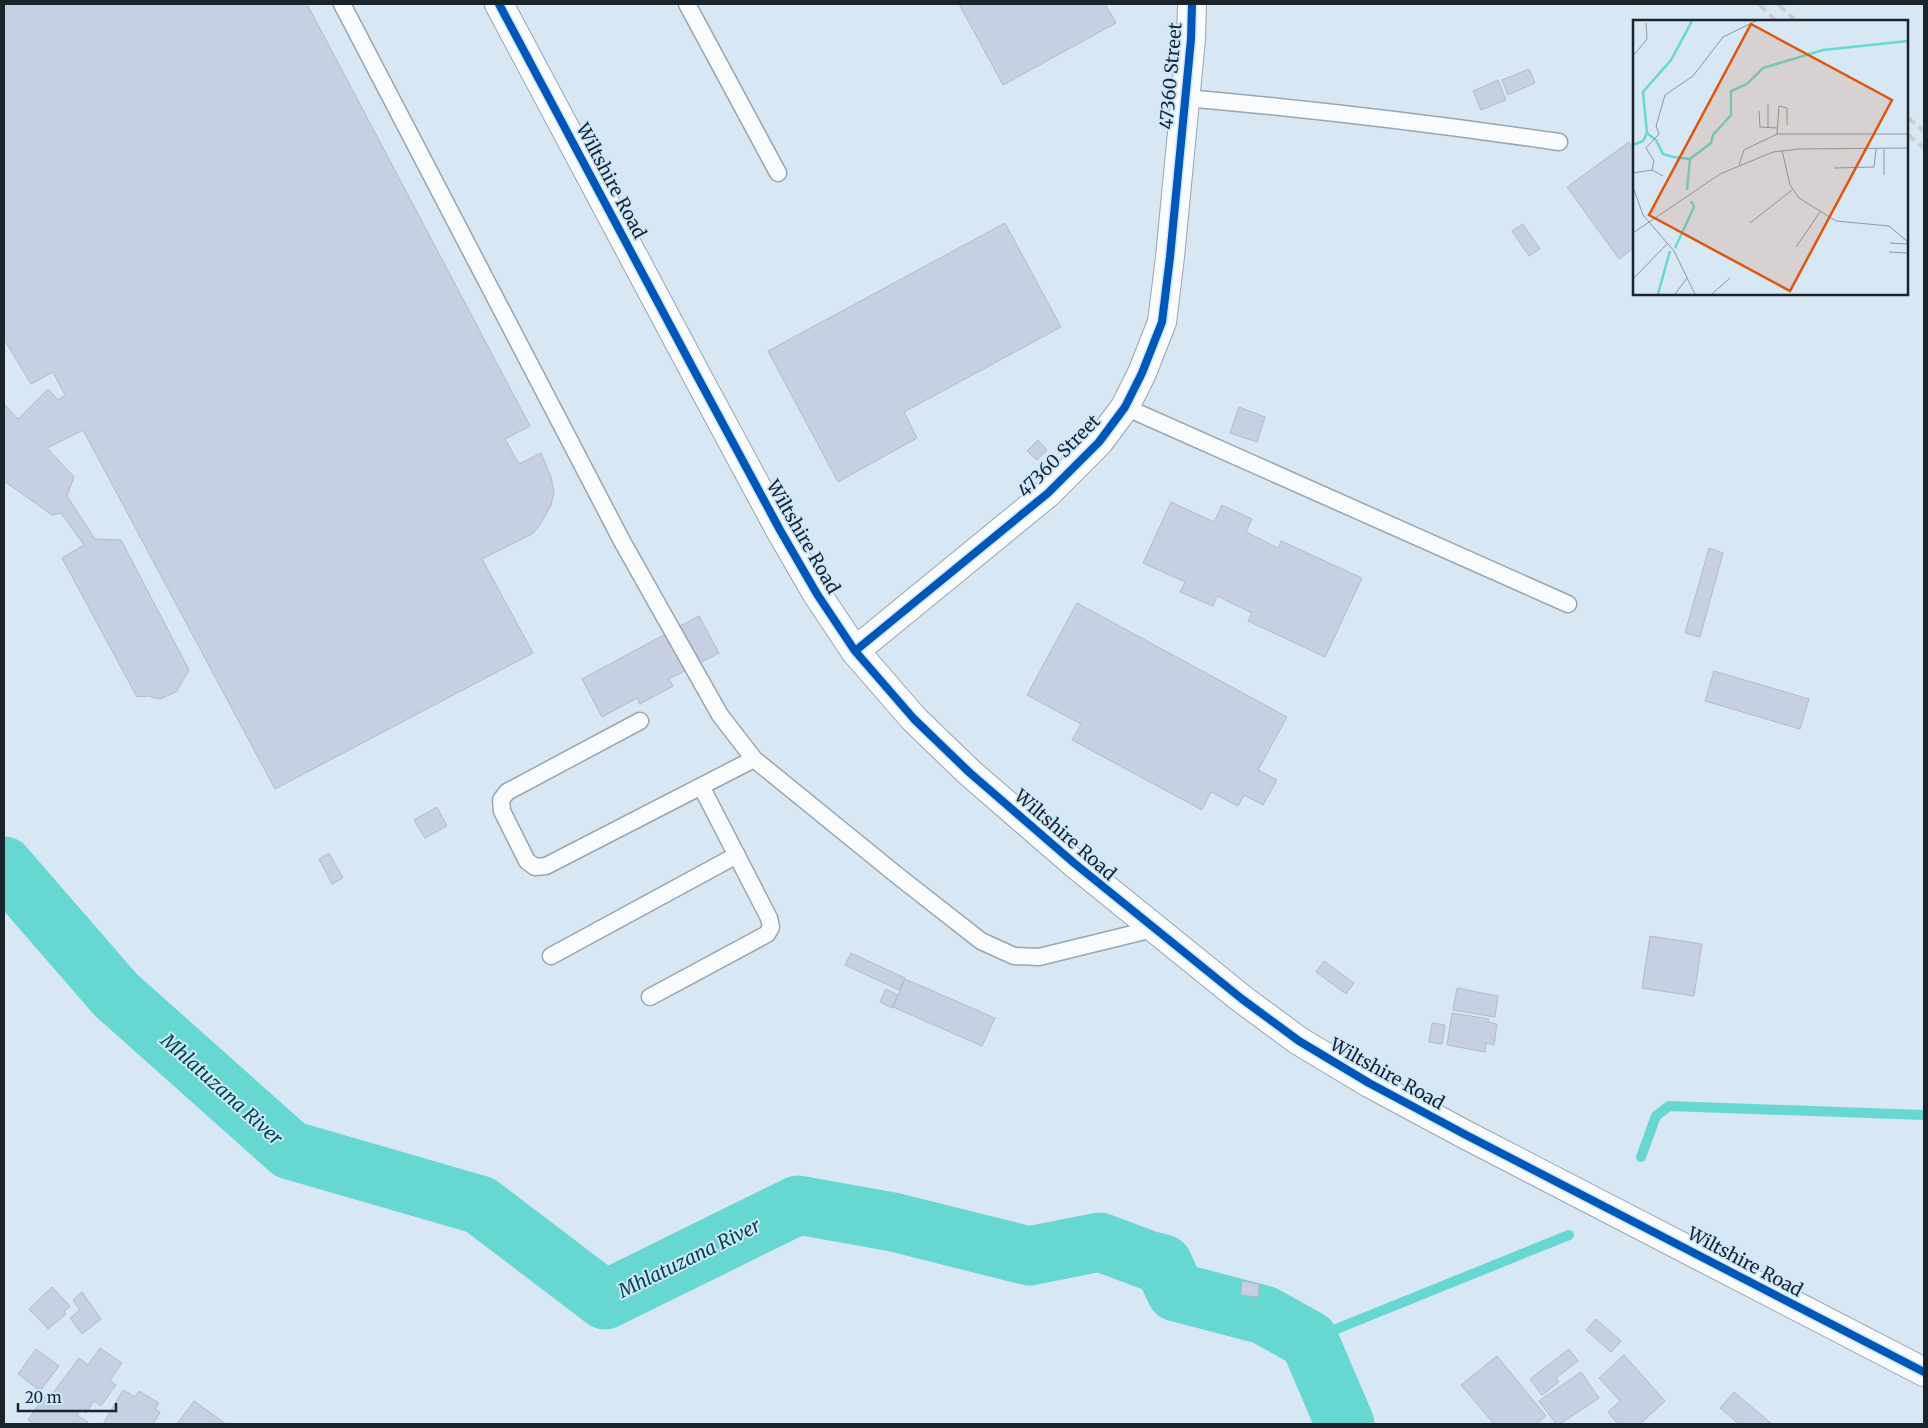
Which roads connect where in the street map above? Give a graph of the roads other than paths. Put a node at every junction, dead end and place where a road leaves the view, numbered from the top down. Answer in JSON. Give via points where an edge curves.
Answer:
{"nodes":[{"id":1,"x":342,"y":4,"type":"edge"},
{"id":2,"x":498,"y":4,"type":"edge"},
{"id":3,"x":686,"y":4,"type":"edge"},
{"id":4,"x":1192,"y":4,"type":"edge"},
{"id":5,"x":1185,"y":98,"type":"junction"},
{"id":6,"x":1559,"y":142,"type":"dead end"},
{"id":7,"x":778,"y":173,"type":"dead end"},
{"id":8,"x":1125,"y":407,"type":"junction"},
{"id":9,"x":1568,"y":604,"type":"dead end"},
{"id":10,"x":855,"y":651,"type":"junction"},
{"id":11,"x":640,"y":720,"type":"dead end"},
{"id":12,"x":754,"y":759,"type":"junction"},
{"id":13,"x":701,"y":786,"type":"junction"},
{"id":14,"x":737,"y":855,"type":"junction"},
{"id":15,"x":1153,"y":929,"type":"junction"},
{"id":16,"x":551,"y":956,"type":"dead end"},
{"id":17,"x":650,"y":997,"type":"dead end"},
{"id":18,"x":1924,"y":1372,"type":"edge"}],
"edges":[{"from":1,"to":12,"type":"lane","via":[[623,543],[720,715]]},
{"from":2,"to":10,"type":"street","name":"Wiltshire Road","via":[[780,530]]},
{"from":3,"to":7,"type":"lane"},
{"from":4,"to":5,"type":"street","name":"47360 Street"},
{"from":5,"to":6,"type":"lane","via":[[1339,112]]},
{"from":5,"to":8,"type":"street","name":"47360 Street","via":[[1162,322]]},
{"from":8,"to":9,"type":"lane"},
{"from":8,"to":10,"type":"street","name":"47360 Street","via":[[1099,442],[1048,493]]},
{"from":10,"to":15,"type":"street","name":"Wiltshire Road","via":[[914,719],[970,773]]},
{"from":11,"to":13,"type":"lane","via":[[507,792],[501,800],[502,811],[526,862],[535,867],[546,866]]},
{"from":12,"to":13,"type":"lane"},
{"from":12,"to":15,"type":"lane","via":[[981,941],[1014,956],[1039,957]]},
{"from":13,"to":14,"type":"lane"},
{"from":14,"to":16,"type":"lane"},
{"from":14,"to":17,"type":"lane","via":[[769,918],[767,934]]},
{"from":15,"to":18,"type":"street","name":"Wiltshire Road","via":[[1299,1040],[1369,1083]]}]}
